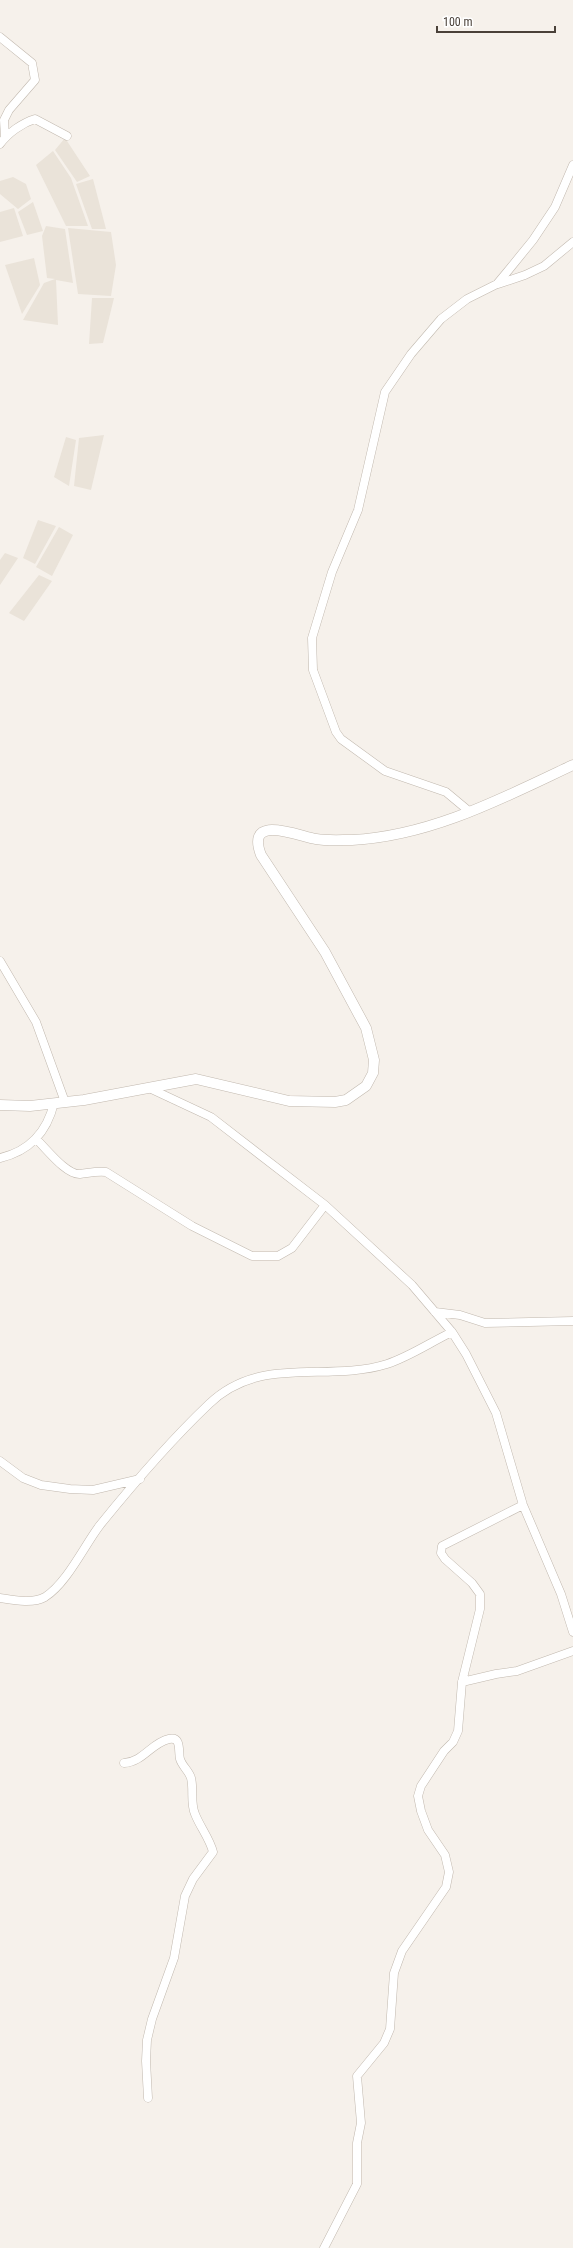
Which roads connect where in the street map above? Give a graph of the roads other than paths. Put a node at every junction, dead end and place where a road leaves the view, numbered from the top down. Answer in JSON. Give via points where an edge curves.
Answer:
{"nodes":[{"id":1,"x":0,"y":37,"type":"edge"},
{"id":2,"x":67,"y":136,"type":"dead end"},
{"id":3,"x":2,"y":141,"type":"edge"},
{"id":4,"x":573,"y":165,"type":"edge"},
{"id":5,"x":573,"y":242,"type":"edge"},
{"id":6,"x":497,"y":284,"type":"junction"},
{"id":7,"x":573,"y":765,"type":"edge"},
{"id":8,"x":470,"y":812,"type":"junction"},
{"id":9,"x":0,"y":961,"type":"edge"},
{"id":10,"x":149,"y":1088,"type":"junction"},
{"id":11,"x":65,"y":1102,"type":"junction"},
{"id":12,"x":54,"y":1103,"type":"junction"},
{"id":13,"x":0,"y":1104,"type":"edge"},
{"id":14,"x":36,"y":1139,"type":"junction"},
{"id":15,"x":0,"y":1158,"type":"edge"},
{"id":16,"x":325,"y":1204,"type":"junction"},
{"id":17,"x":435,"y":1312,"type":"junction"},
{"id":18,"x":573,"y":1321,"type":"edge"},
{"id":19,"x":452,"y":1332,"type":"junction"},
{"id":20,"x":0,"y":1461,"type":"edge"},
{"id":21,"x":140,"y":1479,"type":"junction"},
{"id":22,"x":523,"y":1504,"type":"junction"},
{"id":23,"x":0,"y":1598,"type":"edge"},
{"id":24,"x":573,"y":1632,"type":"edge"},
{"id":25,"x":573,"y":1651,"type":"edge"},
{"id":26,"x":462,"y":1682,"type":"junction"},
{"id":27,"x":124,"y":1763,"type":"dead end"},
{"id":28,"x":148,"y":2098,"type":"dead end"},
{"id":29,"x":324,"y":2248,"type":"edge"}],
"edges":[{"from":1,"to":3,"type":"street","via":[[32,63],[35,80],[9,110],[4,120]]},
{"from":2,"to":3,"type":"street","via":[[35,119],[26,121]]},
{"from":4,"to":6,"type":"street","via":[[555,207],[534,240]]},
{"from":5,"to":6,"type":"street","via":[[544,266]]},
{"from":6,"to":8,"type":"street","via":[[467,299],[441,319],[411,354],[385,392],[358,510],[332,572],[312,638],[313,670],[336,732],[342,739],[385,771],[446,792]]},
{"from":7,"to":8,"type":"street"},
{"from":8,"to":10,"type":"street","via":[[385,837],[317,840],[278,829],[267,830],[260,836],[257,845],[261,855],[325,952],[366,1028],[374,1060],[373,1073],[366,1086],[355,1096],[334,1102],[289,1101],[196,1079]]},
{"from":9,"to":11,"type":"street","via":[[36,1022]]},
{"from":10,"to":11,"type":"street"},
{"from":10,"to":16,"type":"street","via":[[211,1117]]},
{"from":11,"to":12,"type":"street"},
{"from":12,"to":13,"type":"street","via":[[30,1106]]},
{"from":12,"to":14,"type":"street","via":[[48,1124]]},
{"from":14,"to":15,"type":"street","via":[[19,1151]]},
{"from":14,"to":16,"type":"street","via":[[67,1170],[79,1174],[106,1172],[192,1226],[252,1256],[278,1256],[292,1248]]},
{"from":16,"to":17,"type":"street","via":[[412,1285]]},
{"from":17,"to":18,"type":"street","via":[[460,1315],[484,1323]]},
{"from":17,"to":19,"type":"street"},
{"from":19,"to":21,"type":"street","via":[[387,1364],[344,1370],[273,1373],[244,1380],[210,1402],[170,1443]]},
{"from":19,"to":22,"type":"street","via":[[496,1412]]},
{"from":20,"to":21,"type":"street","via":[[23,1478],[41,1485],[70,1489],[92,1490]]},
{"from":21,"to":23,"type":"street","via":[[100,1526],[60,1582],[44,1597],[23,1601]]},
{"from":22,"to":24,"type":"street","via":[[561,1594]]},
{"from":22,"to":26,"type":"street","via":[[442,1546],[441,1553],[445,1559],[472,1582],[480,1594],[480,1609]]},
{"from":25,"to":26,"type":"street","via":[[517,1671]]},
{"from":26,"to":29,"type":"street","via":[[458,1731],[421,1786],[418,1796],[428,1830],[445,1855],[450,1872],[446,1887],[402,1951],[394,1974],[390,2029],[384,2042],[357,2076],[361,2123],[357,2143],[357,2184]]},
{"from":27,"to":28,"type":"street","via":[[139,1759],[163,1741],[175,1739],[179,1744],[180,1759],[190,1774],[191,1803],[214,1852],[193,1879],[185,1896],[174,1958],[147,2040]]}]}
